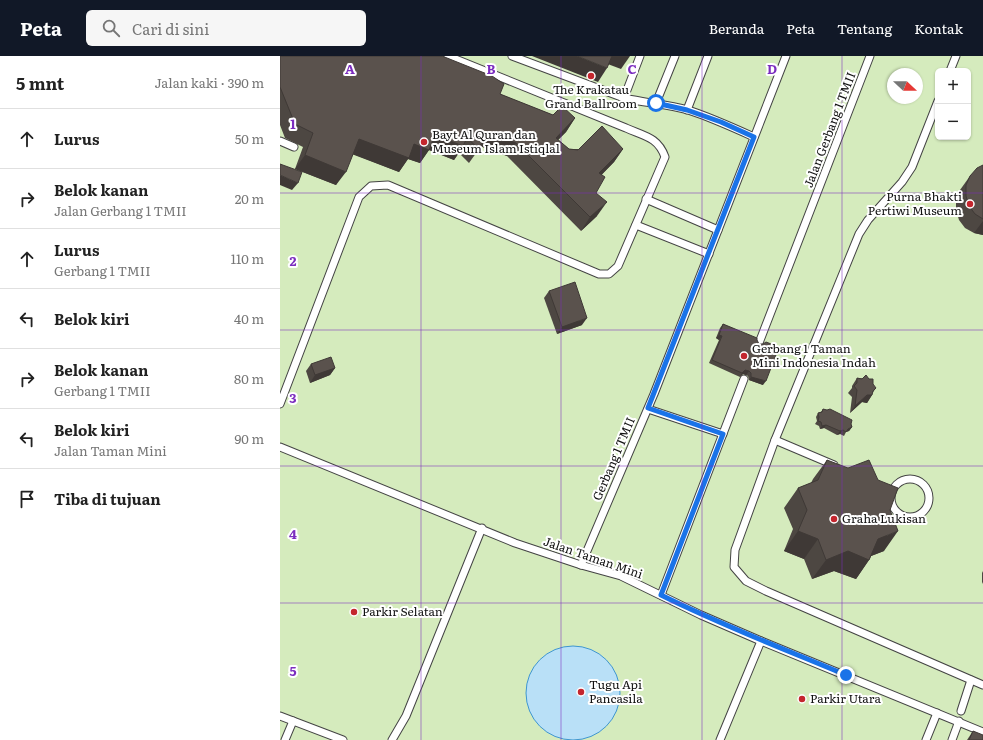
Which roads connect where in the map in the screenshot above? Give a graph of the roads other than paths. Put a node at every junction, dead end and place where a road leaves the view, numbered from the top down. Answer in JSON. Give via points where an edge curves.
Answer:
{"nodes":[{"id":1,"x":448,"y":56,"type":"edge"},
{"id":2,"x":512,"y":56,"type":"edge"},
{"id":3,"x":640,"y":56,"type":"edge"},
{"id":4,"x":675,"y":56,"type":"edge"},
{"id":5,"x":708,"y":56,"type":"edge"},
{"id":6,"x":786,"y":56,"type":"edge"},
{"id":7,"x":870,"y":56,"type":"edge"},
{"id":8,"x":956,"y":56,"type":"edge"},
{"id":9,"x":951,"y":68,"type":"edge"},
{"id":10,"x":624,"y":98,"type":"junction"},
{"id":11,"x":656,"y":103,"type":"junction"},
{"id":12,"x":937,"y":104,"type":"edge"},
{"id":13,"x":687,"y":110,"type":"junction"},
{"id":14,"x":754,"y":137,"type":"junction"},
{"id":15,"x":280,"y":141,"type":"edge"},
{"id":16,"x":294,"y":147,"type":"dead end"},
{"id":17,"x":646,"y":199,"type":"junction"},
{"id":18,"x":636,"y":225,"type":"junction"},
{"id":19,"x":718,"y":230,"type":"junction"},
{"id":20,"x":708,"y":254,"type":"junction"},
{"id":21,"x":759,"y":343,"type":"edge"},
{"id":22,"x":744,"y":379,"type":"dead end"},
{"id":23,"x":280,"y":404,"type":"edge"},
{"id":24,"x":648,"y":408,"type":"junction"},
{"id":25,"x":723,"y":434,"type":"junction"},
{"id":26,"x":775,"y":440,"type":"junction"},
{"id":27,"x":280,"y":447,"type":"edge"},
{"id":28,"x":842,"y":468,"type":"edge"},
{"id":29,"x":886,"y":487,"type":"edge"},
{"id":30,"x":893,"y":490,"type":"junction"},
{"id":31,"x":482,"y":528,"type":"junction"},
{"id":32,"x":581,"y":565,"type":"junction"},
{"id":33,"x":661,"y":595,"type":"junction"},
{"id":34,"x":761,"y":641,"type":"junction"},
{"id":35,"x":971,"y":680,"type":"junction"},
{"id":36,"x":983,"y":685,"type":"edge"},
{"id":37,"x":961,"y":711,"type":"dead end"},
{"id":38,"x":937,"y":713,"type":"junction"},
{"id":39,"x":280,"y":716,"type":"edge"},
{"id":40,"x":294,"y":721,"type":"junction"},
{"id":41,"x":959,"y":722,"type":"junction"},
{"id":42,"x":983,"y":732,"type":"edge"},
{"id":43,"x":331,"y":738,"type":"edge"},
{"id":44,"x":285,"y":740,"type":"edge"},
{"id":45,"x":343,"y":740,"type":"edge"},
{"id":46,"x":392,"y":740,"type":"edge"},
{"id":47,"x":720,"y":740,"type":"edge"},
{"id":48,"x":926,"y":740,"type":"edge"},
{"id":49,"x":952,"y":740,"type":"edge"}],
"edges":[{"from":1,"to":17,"type":"lane","via":[[654,140],[662,148],[665,157]]},
{"from":2,"to":10,"type":"lane"},
{"from":3,"to":10,"type":"lane"},
{"from":4,"to":11,"type":"lane"},
{"from":5,"to":13,"type":"lane"},
{"from":6,"to":14,"type":"lane"},
{"from":7,"to":21,"type":"lane","name":"Jalan Gerbang 1 TMII"},
{"from":8,"to":9,"type":"lane"},
{"from":10,"to":11,"type":"lane"},
{"from":11,"to":13,"type":"lane"},
{"from":12,"to":26,"type":"lane","via":[[912,167],[859,234]]},
{"from":13,"to":14,"type":"lane"},
{"from":14,"to":19,"type":"lane","name":"Gerbang 1 TMII"},
{"from":15,"to":16,"type":"lane"},
{"from":17,"to":18,"type":"lane"},
{"from":17,"to":19,"type":"lane"},
{"from":18,"to":20,"type":"lane"},
{"from":18,"to":23,"type":"lane","via":[[618,266],[610,274],[599,274],[388,185],[370,186],[359,197]]},
{"from":19,"to":20,"type":"lane","name":"Gerbang 1 TMII"},
{"from":20,"to":24,"type":"lane","name":"Gerbang 1 TMII"},
{"from":22,"to":25,"type":"lane"},
{"from":24,"to":25,"type":"lane"},
{"from":24,"to":32,"type":"lane","name":"Gerbang 1 TMII"},
{"from":25,"to":33,"type":"lane"},
{"from":26,"to":28,"type":"lane"},
{"from":26,"to":35,"type":"lane","via":[[734,550],[734,567],[746,581],[766,591]]},
{"from":27,"to":31,"type":"lane","name":"Jalan Taman Mini"},
{"from":29,"to":30,"type":"lane"},
{"from":30,"to":30,"type":"lane","via":[[903,480],[921,482],[929,493],[924,512],[912,517],[899,514],[892,503]]},
{"from":31,"to":32,"type":"lane","name":"Jalan Taman Mini","via":[[515,543]]},
{"from":31,"to":46,"type":"lane","via":[[406,716]]},
{"from":32,"to":33,"type":"lane","name":"Jalan Taman Mini","via":[[621,576]]},
{"from":33,"to":34,"type":"lane","name":"Jalan Taman Mini"},
{"from":34,"to":38,"type":"lane","name":"Jalan Taman Mini"},
{"from":34,"to":47,"type":"lane"},
{"from":35,"to":36,"type":"lane"},
{"from":35,"to":37,"type":"lane"},
{"from":38,"to":41,"type":"lane","name":"Jalan Taman Mini"},
{"from":38,"to":48,"type":"lane"},
{"from":39,"to":40,"type":"lane"},
{"from":40,"to":43,"type":"lane"},
{"from":40,"to":44,"type":"lane"},
{"from":41,"to":42,"type":"lane","name":"Jalan Taman Mini"},
{"from":41,"to":49,"type":"lane"},
{"from":43,"to":45,"type":"lane"}]}
